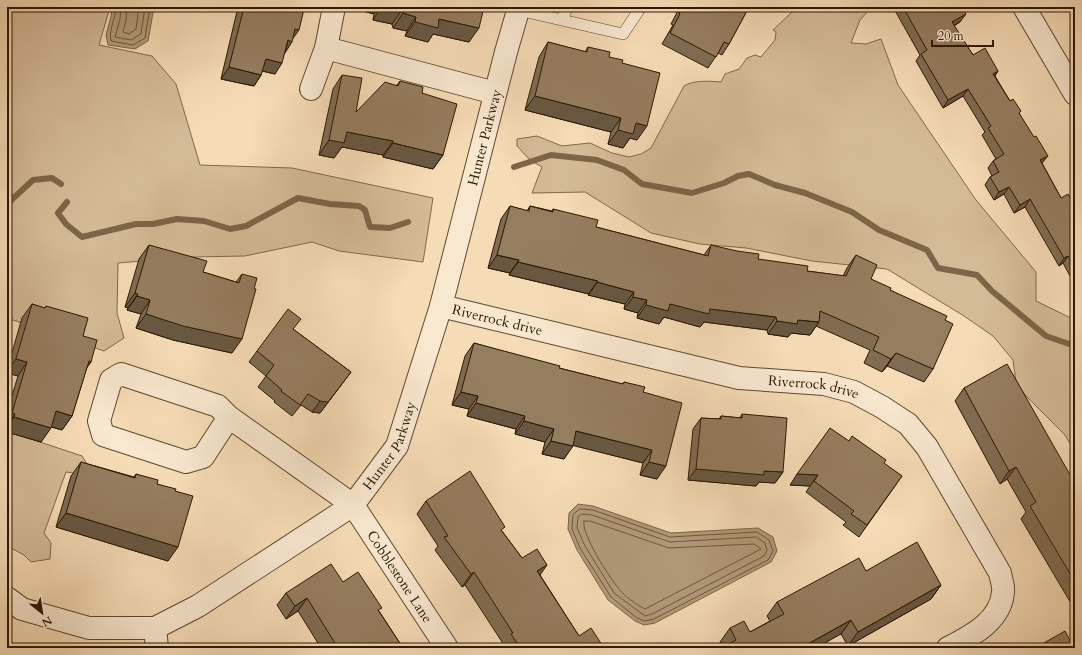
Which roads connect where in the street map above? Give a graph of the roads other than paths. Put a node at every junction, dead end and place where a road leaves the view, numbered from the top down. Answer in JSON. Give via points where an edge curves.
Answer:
{"nodes":[{"id":1,"x":334,"y":7,"type":"edge"},
{"id":2,"x":568,"y":7,"type":"edge"},
{"id":3,"x":641,"y":7,"type":"edge"},
{"id":4,"x":1024,"y":7,"type":"edge"},
{"id":5,"x":519,"y":8,"type":"edge"},
{"id":6,"x":561,"y":20,"type":"junction"},
{"id":7,"x":326,"y":48,"type":"junction"},
{"id":8,"x":311,"y":89,"type":"dead end"},
{"id":9,"x":495,"y":93,"type":"junction"},
{"id":10,"x":1075,"y":94,"type":"edge"},
{"id":11,"x":441,"y":306,"type":"junction"},
{"id":12,"x":230,"y":417,"type":"junction"},
{"id":13,"x":353,"y":505,"type":"junction"},
{"id":14,"x":7,"y":598,"type":"edge"},
{"id":15,"x":156,"y":638,"type":"edge"},
{"id":16,"x":447,"y":648,"type":"edge"},
{"id":17,"x":948,"y":648,"type":"edge"}],
"edges":[{"from":1,"to":7,"type":"street"},
{"from":2,"to":6,"type":"lane"},
{"from":3,"to":6,"type":"lane","via":[[623,34]]},
{"from":4,"to":10,"type":"street"},
{"from":5,"to":6,"type":"lane"},
{"from":5,"to":9,"type":"street","name":"Hunter Parkway"},
{"from":7,"to":8,"type":"street"},
{"from":7,"to":9,"type":"street"},
{"from":9,"to":11,"type":"street","name":"Hunter Parkway"},
{"from":11,"to":13,"type":"street","name":"Hunter Parkway","via":[[397,446]]},
{"from":11,"to":17,"type":"street","name":"Riverrock drive","via":[[739,378],[824,384],[854,392],[908,424],[928,447],[1000,573],[1004,591],[1000,607],[987,624]]},
{"from":12,"to":12,"type":"street","via":[[218,406],[121,374],[111,380],[99,421],[103,435],[186,462],[202,457]]},
{"from":12,"to":13,"type":"street"},
{"from":13,"to":15,"type":"street","name":"Hunter Parkway","via":[[198,606]]},
{"from":13,"to":16,"type":"street","name":"Cobblestone Lane"},
{"from":14,"to":15,"type":"street","name":"Hunter Parkway","via":[[22,609],[89,628]]}]}
